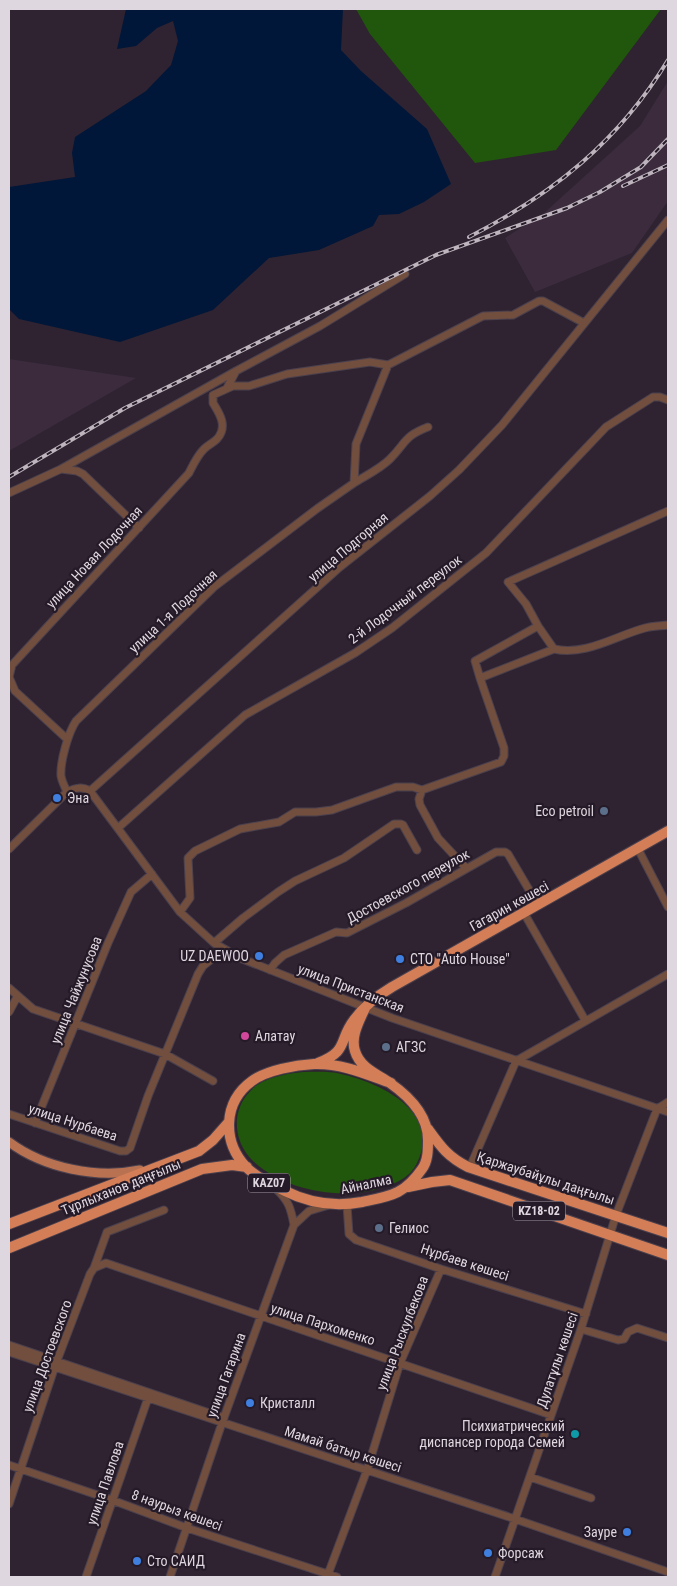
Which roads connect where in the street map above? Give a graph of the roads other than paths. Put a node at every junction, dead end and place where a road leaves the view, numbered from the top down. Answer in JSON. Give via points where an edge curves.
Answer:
{"nodes":[{"id":1,"x":668,"y":220,"type":"edge"},
{"id":2,"x":405,"y":274,"type":"dead end"},
{"id":3,"x":584,"y":323,"type":"junction"},
{"id":4,"x":388,"y":365,"type":"junction"},
{"id":5,"x":236,"y":370,"type":"junction"},
{"id":6,"x":227,"y":388,"type":"junction"},
{"id":7,"x":668,"y":400,"type":"edge"},
{"id":8,"x":428,"y":427,"type":"dead end"},
{"id":9,"x":61,"y":469,"type":"junction"},
{"id":10,"x":354,"y":483,"type":"junction"},
{"id":11,"x":9,"y":493,"type":"edge"},
{"id":12,"x":668,"y":511,"type":"edge"},
{"id":13,"x":139,"y":528,"type":"junction"},
{"id":14,"x":668,"y":625,"type":"edge"},
{"id":15,"x":538,"y":626,"type":"junction"},
{"id":16,"x":554,"y":649,"type":"junction"},
{"id":17,"x":480,"y":678,"type":"junction"},
{"id":18,"x":68,"y":739,"type":"junction"},
{"id":19,"x":422,"y":790,"type":"junction"},
{"id":20,"x":90,"y":791,"type":"junction"},
{"id":21,"x":67,"y":792,"type":"junction"},
{"id":22,"x":118,"y":828,"type":"junction"},
{"id":23,"x":668,"y":831,"type":"edge"},
{"id":24,"x":9,"y":849,"type":"edge"},
{"id":25,"x":638,"y":849,"type":"junction"},
{"id":26,"x":417,"y":850,"type":"dead end"},
{"id":27,"x":466,"y":868,"type":"junction"},
{"id":28,"x":152,"y":874,"type":"junction"},
{"id":29,"x":538,"y":905,"type":"junction"},
{"id":30,"x":668,"y":907,"type":"edge"},
{"id":31,"x":180,"y":912,"type":"junction"},
{"id":32,"x":524,"y":913,"type":"junction"},
{"id":33,"x":214,"y":943,"type":"junction"},
{"id":34,"x":223,"y":950,"type":"junction"},
{"id":35,"x":270,"y":970,"type":"junction"},
{"id":36,"x":668,"y":974,"type":"edge"},
{"id":37,"x":9,"y":988,"type":"edge"},
{"id":38,"x":17,"y":997,"type":"junction"},
{"id":39,"x":366,"y":1008,"type":"junction"},
{"id":40,"x":9,"y":1012,"type":"edge"},
{"id":41,"x":584,"y":1020,"type":"junction"},
{"id":42,"x":75,"y":1024,"type":"junction"},
{"id":43,"x":165,"y":1054,"type":"junction"},
{"id":44,"x":516,"y":1061,"type":"junction"},
{"id":45,"x":314,"y":1064,"type":"junction"},
{"id":46,"x":213,"y":1081,"type":"dead end"},
{"id":47,"x":391,"y":1083,"type":"junction"},
{"id":48,"x":668,"y":1102,"type":"edge"},
{"id":49,"x":657,"y":1108,"type":"junction"},
{"id":50,"x":668,"y":1112,"type":"edge"},
{"id":51,"x":9,"y":1114,"type":"edge"},
{"id":52,"x":35,"y":1123,"type":"junction"},
{"id":53,"x":228,"y":1123,"type":"junction"},
{"id":54,"x":428,"y":1129,"type":"junction"},
{"id":55,"x":9,"y":1142,"type":"edge"},
{"id":56,"x":167,"y":1164,"type":"junction"},
{"id":57,"x":246,"y":1167,"type":"junction"},
{"id":58,"x":470,"y":1168,"type":"junction"},
{"id":59,"x":270,"y":1184,"type":"junction"},
{"id":60,"x":408,"y":1187,"type":"junction"},
{"id":61,"x":332,"y":1204,"type":"junction"},
{"id":62,"x":347,"y":1205,"type":"junction"},
{"id":63,"x":164,"y":1210,"type":"dead end"},
{"id":64,"x":616,"y":1215,"type":"junction"},
{"id":65,"x":9,"y":1224,"type":"edge"},
{"id":66,"x":294,"y":1225,"type":"junction"},
{"id":67,"x":668,"y":1233,"type":"edge"},
{"id":68,"x":610,"y":1236,"type":"junction"},
{"id":69,"x":9,"y":1248,"type":"edge"},
{"id":70,"x":668,"y":1255,"type":"edge"},
{"id":71,"x":441,"y":1269,"type":"junction"},
{"id":72,"x":92,"y":1271,"type":"junction"},
{"id":73,"x":586,"y":1314,"type":"junction"},
{"id":74,"x":260,"y":1316,"type":"junction"},
{"id":75,"x":581,"y":1329,"type":"junction"},
{"id":76,"x":668,"y":1338,"type":"edge"},
{"id":77,"x":9,"y":1345,"type":"edge"},
{"id":78,"x":9,"y":1352,"type":"edge"},
{"id":79,"x":400,"y":1363,"type":"junction"},
{"id":80,"x":56,"y":1364,"type":"junction"},
{"id":81,"x":148,"y":1398,"type":"junction"},
{"id":82,"x":551,"y":1415,"type":"junction"},
{"id":83,"x":223,"y":1420,"type":"junction"},
{"id":84,"x":9,"y":1465,"type":"edge"},
{"id":85,"x":21,"y":1469,"type":"junction"},
{"id":86,"x":368,"y":1470,"type":"junction"},
{"id":87,"x":530,"y":1477,"type":"junction"},
{"id":88,"x":591,"y":1498,"type":"dead end"},
{"id":89,"x":112,"y":1500,"type":"junction"},
{"id":90,"x":9,"y":1504,"type":"edge"},
{"id":91,"x":515,"y":1519,"type":"junction"},
{"id":92,"x":187,"y":1528,"type":"junction"},
{"id":93,"x":668,"y":1572,"type":"edge"},
{"id":94,"x":328,"y":1576,"type":"edge"},
{"id":95,"x":86,"y":1577,"type":"edge"},
{"id":96,"x":170,"y":1577,"type":"edge"},
{"id":97,"x":336,"y":1577,"type":"edge"},
{"id":98,"x":495,"y":1577,"type":"edge"}],
"edges":[{"from":1,"to":3,"type":"street","name":"улица Подгорная"},
{"from":2,"to":5,"type":"street","via":[[320,326]]},
{"from":3,"to":4,"type":"street","via":[[539,301],[513,315],[483,316]]},
{"from":3,"to":20,"type":"street","name":"улица Подгорная","via":[[502,424],[459,470],[340,568]]},
{"from":4,"to":6,"type":"street","via":[[370,362],[340,366]]},
{"from":4,"to":10,"type":"street","via":[[356,444]]},
{"from":5,"to":6,"type":"street"},
{"from":5,"to":9,"type":"street"},
{"from":6,"to":13,"type":"street","name":"улица Новая Лодочная","via":[[212,397],[221,418],[222,432],[204,449],[189,474]]},
{"from":7,"to":22,"type":"street","name":"2-й Лодочный переулок","via":[[653,397],[606,427],[479,559],[355,653],[244,714]]},
{"from":8,"to":10,"type":"street","name":"улица 1-я Лодочная","via":[[405,439],[389,460]]},
{"from":9,"to":11,"type":"street"},
{"from":9,"to":13,"type":"street","via":[[83,474]]},
{"from":10,"to":18,"type":"street","name":"улица 1-я Лодочная","via":[[214,587],[76,721]]},
{"from":12,"to":15,"type":"street","via":[[508,582]]},
{"from":13,"to":18,"type":"street","name":"улица Новая Лодочная","via":[[9,671],[10,684],[15,691]]},
{"from":14,"to":16,"type":"street","via":[[646,628],[580,650]]},
{"from":15,"to":16,"type":"street"},
{"from":15,"to":17,"type":"street","via":[[475,661]]},
{"from":16,"to":17,"type":"street"},
{"from":17,"to":19,"type":"street","via":[[504,748],[501,762]]},
{"from":18,"to":21,"type":"street","name":"улица 1-я Лодочная","via":[[61,776]]},
{"from":19,"to":27,"type":"street","via":[[420,805],[438,838]]},
{"from":19,"to":31,"type":"street","via":[[396,787],[332,810],[295,812],[279,822],[240,829],[195,851],[187,862],[190,898]]},
{"from":20,"to":21,"type":"street","via":[[79,788]]},
{"from":20,"to":22,"type":"street","name":"улица Пристанская"},
{"from":21,"to":24,"type":"street"},
{"from":22,"to":28,"type":"street","name":"улица Пристанская"},
{"from":23,"to":25,"type":"highway","name":"Гагарин көшесі","number":"KAZ07"},
{"from":25,"to":29,"type":"highway","name":"Гагарин көшесі","number":"KAZ07"},
{"from":25,"to":30,"type":"street"},
{"from":26,"to":33,"type":"street","via":[[404,826],[394,824],[344,858],[278,892]]},
{"from":27,"to":29,"type":"street","name":"Достоевского переулок","via":[[496,852],[505,852]]},
{"from":27,"to":35,"type":"street","name":"Достоевского переулок","via":[[347,934],[336,932],[284,955]]},
{"from":28,"to":31,"type":"street","name":"улица Пристанская"},
{"from":28,"to":42,"type":"street","name":"улица Чайжунусова","via":[[132,892]]},
{"from":29,"to":32,"type":"highway","name":"Гагарин көшесі","number":"KAZ07"},
{"from":31,"to":33,"type":"street","name":"улица Пристанская"},
{"from":32,"to":39,"type":"highway","name":"Гагарин көшесі","number":"KAZ07","via":[[392,987]]},
{"from":32,"to":41,"type":"street"},
{"from":33,"to":34,"type":"street","name":"улица Пристанская"},
{"from":34,"to":35,"type":"street","name":"улица Пристанская"},
{"from":34,"to":43,"type":"street","via":[[198,974]]},
{"from":35,"to":39,"type":"street","name":"улица Пристанская"},
{"from":36,"to":41,"type":"street"},
{"from":37,"to":38,"type":"street"},
{"from":38,"to":40,"type":"street"},
{"from":38,"to":42,"type":"street","via":[[32,1009]]},
{"from":39,"to":44,"type":"street","name":"улица Пристанская"},
{"from":39,"to":45,"type":"highway","number":"KAZ07","via":[[351,1024],[337,1053]]},
{"from":39,"to":47,"type":"highway","number":"KAZ07","via":[[357,1026],[354,1050],[362,1064]]},
{"from":41,"to":44,"type":"street"},
{"from":42,"to":43,"type":"street"},
{"from":42,"to":52,"type":"street","name":"улица Чайжунусова"},
{"from":43,"to":46,"type":"street"},
{"from":43,"to":52,"type":"street","name":"улица Нурбаева","via":[[130,1148],[126,1151]]},
{"from":44,"to":49,"type":"street","name":"улица Пристанская"},
{"from":44,"to":58,"type":"street"},
{"from":45,"to":47,"type":"highway","name":"Айналма","number":"KAZ07","via":[[340,1067]]},
{"from":45,"to":53,"type":"highway","name":"Айналма","number":"KAZ07","via":[[279,1070],[253,1080],[235,1100]]},
{"from":47,"to":54,"type":"highway","name":"Айналма","number":"KAZ07","via":[[420,1111]]},
{"from":48,"to":49,"type":"street"},
{"from":49,"to":50,"type":"street","name":"улица Пристанская"},
{"from":49,"to":64,"type":"street","name":"Дулатұлы көшесі"},
{"from":51,"to":52,"type":"street","name":"улица Нурбаева"},
{"from":53,"to":56,"type":"highway","name":"Тұрлыханов даңғылы","number":"KAZ07","via":[[199,1150]]},
{"from":53,"to":57,"type":"highway","name":"Айналма","number":"KAZ07","via":[[233,1146]]},
{"from":54,"to":58,"type":"highway","name":"Қаржаубайұлы даңғылы","number":"KZ18-02","via":[[452,1159]]},
{"from":54,"to":60,"type":"highway","name":"Айналма","number":"KAZ07","via":[[428,1156],[424,1168]]},
{"from":55,"to":56,"type":"main road","via":[[40,1160],[83,1173],[124,1174]]},
{"from":56,"to":65,"type":"highway","name":"Тұрлыханов даңғылы","number":"KAZ07"},
{"from":57,"to":59,"type":"highway","name":"Айналма","number":"KAZ07"},
{"from":57,"to":69,"type":"highway","name":"Тұрлыханов даңғылы","number":"KAZ07","via":[[232,1165],[202,1169]]},
{"from":58,"to":64,"type":"highway","name":"Қаржаубайұлы даңғылы","number":"KZ18-02"},
{"from":59,"to":61,"type":"highway","name":"Айналма","number":"KAZ07","via":[[299,1198]]},
{"from":59,"to":66,"type":"street","via":[[291,1208]]},
{"from":60,"to":62,"type":"highway","name":"Айналма","number":"KAZ07","via":[[394,1195]]},
{"from":60,"to":68,"type":"highway","number":"KZ18-02","via":[[450,1180]]},
{"from":61,"to":62,"type":"highway","name":"Айналма","number":"KAZ07"},
{"from":61,"to":66,"type":"street","via":[[308,1211]]},
{"from":62,"to":71,"type":"street","name":"Нұрбаев көшесі","via":[[349,1234],[356,1240]]},
{"from":63,"to":72,"type":"street","name":"улица Достоевского","via":[[107,1232]]},
{"from":64,"to":67,"type":"highway","name":"Қаржаубайұлы даңғылы","number":"KZ18-02"},
{"from":64,"to":68,"type":"street","name":"Дулатұлы көшесі"},
{"from":66,"to":74,"type":"street","name":"улица Гагарина"},
{"from":68,"to":70,"type":"highway","number":"KZ18-02"},
{"from":68,"to":73,"type":"street","name":"Дулатұлы көшесі"},
{"from":71,"to":73,"type":"street","name":"Нұрбаев көшесі"},
{"from":71,"to":79,"type":"street","name":"улица Рыскулбекова"},
{"from":72,"to":74,"type":"street","name":"улица Пархоменко","via":[[106,1263]]},
{"from":72,"to":80,"type":"street","name":"улица Достоевского"},
{"from":73,"to":75,"type":"street","name":"Дулатұлы көшесі"},
{"from":74,"to":79,"type":"street","name":"улица Пархоменко"},
{"from":74,"to":83,"type":"street","name":"улица Гагарина"},
{"from":75,"to":76,"type":"street","via":[[618,1340],[637,1328]]},
{"from":75,"to":82,"type":"street","name":"Дулатұлы көшесі"},
{"from":77,"to":80,"type":"street","name":"Мамай батыр көшесі"},
{"from":78,"to":80,"type":"street","name":"Мамай батыр көшесі"},
{"from":79,"to":82,"type":"street","name":"улица Пархоменко"},
{"from":79,"to":86,"type":"street","name":"улица Рыскулбекова"},
{"from":80,"to":81,"type":"street","name":"Мамай батыр көшесі"},
{"from":80,"to":83,"type":"street","name":"Мамай батыр көшесі"},
{"from":80,"to":85,"type":"street","name":"улица Достоевского"},
{"from":81,"to":83,"type":"street","name":"Мамай батыр көшесі"},
{"from":81,"to":89,"type":"street","name":"улица Павлова"},
{"from":82,"to":87,"type":"street","name":"Дулатұлы көшесі"},
{"from":83,"to":86,"type":"street","name":"Мамай батыр көшесі"},
{"from":83,"to":92,"type":"street","name":"улица Гагарина"},
{"from":84,"to":85,"type":"street","name":"8 наурыз көшесі"},
{"from":85,"to":89,"type":"street","name":"8 наурыз көшесі"},
{"from":85,"to":90,"type":"street","name":"улица Достоевского"},
{"from":86,"to":91,"type":"street","name":"Мамай батыр көшесі"},
{"from":86,"to":94,"type":"street","name":"улица Рыскулбекова"},
{"from":87,"to":88,"type":"street"},
{"from":87,"to":91,"type":"street","name":"Дулатұлы көшесі"},
{"from":89,"to":92,"type":"street","name":"8 наурыз көшесі"},
{"from":89,"to":95,"type":"street","name":"улица Павлова"},
{"from":91,"to":93,"type":"street","name":"Мамай батыр көшесі"},
{"from":91,"to":98,"type":"street","name":"Дулатұлы көшесі"},
{"from":92,"to":94,"type":"street","name":"8 наурыз көшесі"},
{"from":92,"to":96,"type":"street","name":"улица Гагарина"},
{"from":94,"to":97,"type":"street","name":"8 наурыз көшесі"}]}
